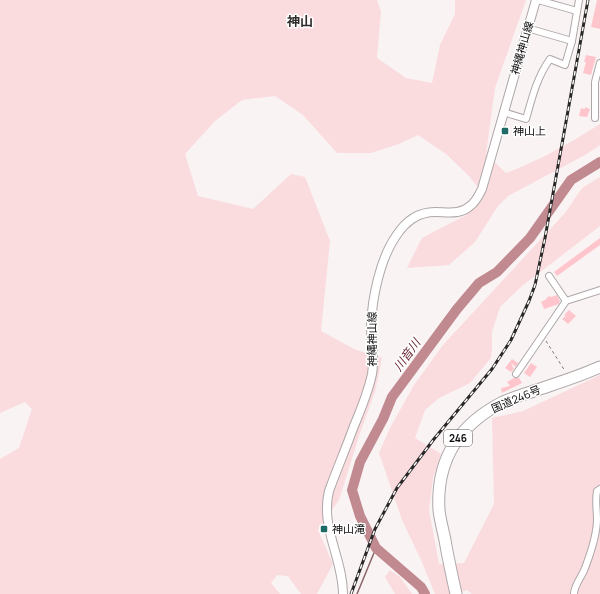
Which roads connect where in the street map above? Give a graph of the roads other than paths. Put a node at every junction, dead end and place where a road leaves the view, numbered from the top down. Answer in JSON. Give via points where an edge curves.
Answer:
{"nodes":[{"id":1,"x":537,"y":0,"type":"edge"},
{"id":2,"x":579,"y":0,"type":"edge"},
{"id":3,"x":577,"y":11,"type":"junction"},
{"id":4,"x":527,"y":28,"type":"junction"},
{"id":5,"x":572,"y":40,"type":"junction"},
{"id":6,"x":600,"y":64,"type":"edge"},
{"id":7,"x":503,"y":112,"type":"junction"},
{"id":8,"x":594,"y":118,"type":"dead end"},
{"id":9,"x":550,"y":276,"type":"dead end"},
{"id":10,"x":600,"y":290,"type":"edge"},
{"id":11,"x":566,"y":300,"type":"junction"},
{"id":12,"x":600,"y":367,"type":"edge"},
{"id":13,"x":516,"y":374,"type":"dead end"},
{"id":14,"x":600,"y":489,"type":"edge"},
{"id":15,"x":342,"y":594,"type":"edge"},
{"id":16,"x":456,"y":594,"type":"edge"},
{"id":17,"x":574,"y":594,"type":"edge"}],
"edges":[{"from":1,"to":3,"type":"street"},
{"from":1,"to":4,"type":"main road","name":"神縄神山線"},
{"from":2,"to":3,"type":"street"},
{"from":3,"to":5,"type":"street"},
{"from":4,"to":5,"type":"street"},
{"from":4,"to":7,"type":"main road","name":"神縄神山線"},
{"from":5,"to":7,"type":"street","via":[[565,65],[550,60],[542,69],[526,119]]},
{"from":6,"to":8,"type":"street","via":[[595,82]]},
{"from":7,"to":15,"type":"main road","name":"神縄神山線","via":[[482,189],[474,202],[461,212],[424,213],[414,217],[395,237],[385,258],[373,300],[373,360],[368,391],[326,500],[328,526],[343,584]]},
{"from":9,"to":11,"type":"street"},
{"from":10,"to":11,"type":"street"},
{"from":11,"to":13,"type":"street"},
{"from":12,"to":16,"type":"highway","name":"国道246号","number":"246","via":[[504,402],[470,424],[451,449],[444,465],[438,497]]},
{"from":14,"to":17,"type":"street","via":[[595,498],[597,521],[594,536],[585,569]]}]}
